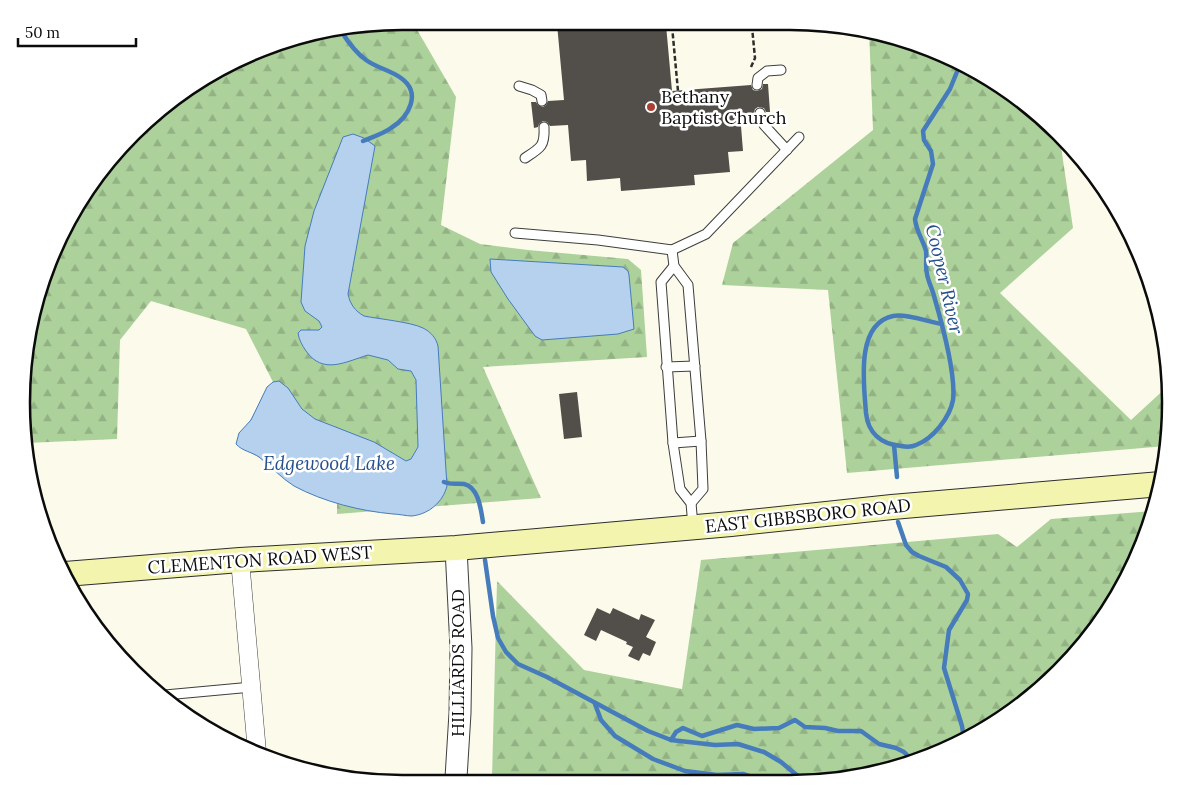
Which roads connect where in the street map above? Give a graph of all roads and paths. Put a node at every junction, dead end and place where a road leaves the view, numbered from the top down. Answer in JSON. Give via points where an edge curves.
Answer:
{"nodes":[{"id":1,"x":672,"y":30,"type":"edge"},
{"id":2,"x":752,"y":30,"type":"edge"},
{"id":3,"x":781,"y":70,"type":"dead end"},
{"id":4,"x":750,"y":73,"type":"dead end"},
{"id":5,"x":758,"y":84,"type":"dead end"},
{"id":6,"x":519,"y":86,"type":"dead end"},
{"id":7,"x":678,"y":91,"type":"dead end"},
{"id":8,"x":542,"y":101,"type":"dead end"},
{"id":9,"x":760,"y":112,"type":"dead end"},
{"id":10,"x":544,"y":127,"type":"dead end"},
{"id":11,"x":800,"y":137,"type":"dead end"},
{"id":12,"x":787,"y":150,"type":"junction"},
{"id":13,"x":525,"y":158,"type":"dead end"},
{"id":14,"x":515,"y":234,"type":"dead end"},
{"id":15,"x":672,"y":250,"type":"junction"},
{"id":16,"x":674,"y":266,"type":"junction"},
{"id":17,"x":695,"y":366,"type":"junction"},
{"id":18,"x":666,"y":367,"type":"junction"},
{"id":19,"x":701,"y":442,"type":"junction"},
{"id":20,"x":673,"y":443,"type":"junction"},
{"id":21,"x":1153,"y":485,"type":"edge"},
{"id":22,"x":692,"y":502,"type":"junction"},
{"id":23,"x":693,"y":527,"type":"junction"},
{"id":24,"x":456,"y":548,"type":"junction"},
{"id":25,"x":240,"y":560,"type":"junction"},
{"id":26,"x":72,"y":573,"type":"edge"},
{"id":27,"x":252,"y":687,"type":"junction"},
{"id":28,"x":171,"y":694,"type":"edge"},
{"id":29,"x":256,"y":745,"type":"edge"},
{"id":30,"x":456,"y":775,"type":"edge"}],
"edges":[{"from":1,"to":7,"type":"path"},
{"from":2,"to":4,"type":"path","via":[[755,58]]},
{"from":3,"to":5,"type":"lane","via":[[767,71],[758,78]]},
{"from":6,"to":8,"type":"lane","via":[[541,95]]},
{"from":9,"to":12,"type":"lane","via":[[764,125]]},
{"from":10,"to":13,"type":"lane","via":[[545,140],[538,150]]},
{"from":11,"to":12,"type":"lane"},
{"from":12,"to":15,"type":"lane","via":[[706,234]]},
{"from":14,"to":15,"type":"lane"},
{"from":15,"to":16,"type":"lane"},
{"from":16,"to":17,"type":"lane","via":[[688,285]]},
{"from":16,"to":18,"type":"lane","via":[[661,282]]},
{"from":17,"to":18,"type":"lane"},
{"from":17,"to":19,"type":"lane"},
{"from":18,"to":20,"type":"lane"},
{"from":19,"to":20,"type":"lane"},
{"from":19,"to":22,"type":"lane","via":[[703,489]]},
{"from":20,"to":22,"type":"lane","via":[[680,489]]},
{"from":21,"to":23,"type":"main road","name":"EAST GIBBSBORO ROAD"},
{"from":22,"to":23,"type":"lane"},
{"from":23,"to":24,"type":"main road","name":"EAST GIBBSBORO ROAD"},
{"from":24,"to":25,"type":"main road","name":"CLEMENTON ROAD WEST"},
{"from":24,"to":30,"type":"street","name":"HILLIARDS ROAD","via":[[461,648]]},
{"from":25,"to":26,"type":"main road","name":"CLEMENTON ROAD WEST"},
{"from":25,"to":27,"type":"street"},
{"from":27,"to":28,"type":"lane"},
{"from":27,"to":29,"type":"street"}]}
